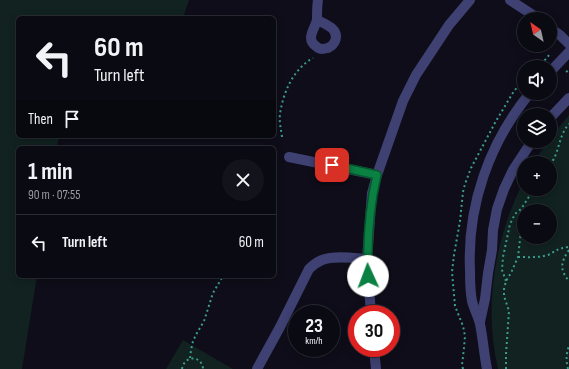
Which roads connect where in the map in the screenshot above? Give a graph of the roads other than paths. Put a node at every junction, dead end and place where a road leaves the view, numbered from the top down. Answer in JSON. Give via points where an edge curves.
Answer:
{"nodes":[{"id":1,"x":318,"y":0,"type":"edge"},
{"id":2,"x":470,"y":0,"type":"edge"},
{"id":3,"x":510,"y":0,"type":"edge"},
{"id":4,"x":528,"y":12,"type":"edge"},
{"id":5,"x":317,"y":20,"type":"dead end"},
{"id":6,"x":557,"y":33,"type":"edge"},
{"id":7,"x":569,"y":44,"type":"edge"},
{"id":8,"x":569,"y":52,"type":"edge"},
{"id":9,"x":557,"y":65,"type":"edge"},
{"id":10,"x":569,"y":98,"type":"edge"},
{"id":11,"x":525,"y":100,"type":"edge"},
{"id":12,"x":557,"y":111,"type":"edge"},
{"id":13,"x":527,"y":148,"type":"edge"},
{"id":14,"x":288,"y":156,"type":"dead end"},
{"id":15,"x":377,"y":175,"type":"junction"},
{"id":16,"x":367,"y":259,"type":"junction"},
{"id":17,"x":370,"y":305,"type":"edge"},
{"id":18,"x":480,"y":322,"type":"junction"},
{"id":19,"x":375,"y":357,"type":"edge"},
{"id":20,"x":257,"y":369,"type":"edge"},
{"id":21,"x":376,"y":369,"type":"edge"},
{"id":22,"x":487,"y":369,"type":"edge"}],
"edges":[{"from":1,"to":5,"type":"street"},
{"from":2,"to":15,"type":"street","via":[[449,25],[416,75],[403,101]]},
{"from":3,"to":4,"type":"street"},
{"from":6,"to":7,"type":"street"},
{"from":8,"to":9,"type":"street"},
{"from":10,"to":12,"type":"street"},
{"from":11,"to":18,"type":"street","via":[[498,141],[474,208],[469,253],[472,301]]},
{"from":13,"to":18,"type":"street","via":[[504,188],[497,209]]},
{"from":14,"to":15,"type":"street"},
{"from":15,"to":16,"type":"street","via":[[372,193]]},
{"from":16,"to":17,"type":"street"},
{"from":16,"to":20,"type":"street","via":[[332,257],[316,263],[309,269]]},
{"from":18,"to":22,"type":"street"},
{"from":19,"to":21,"type":"street"}]}
